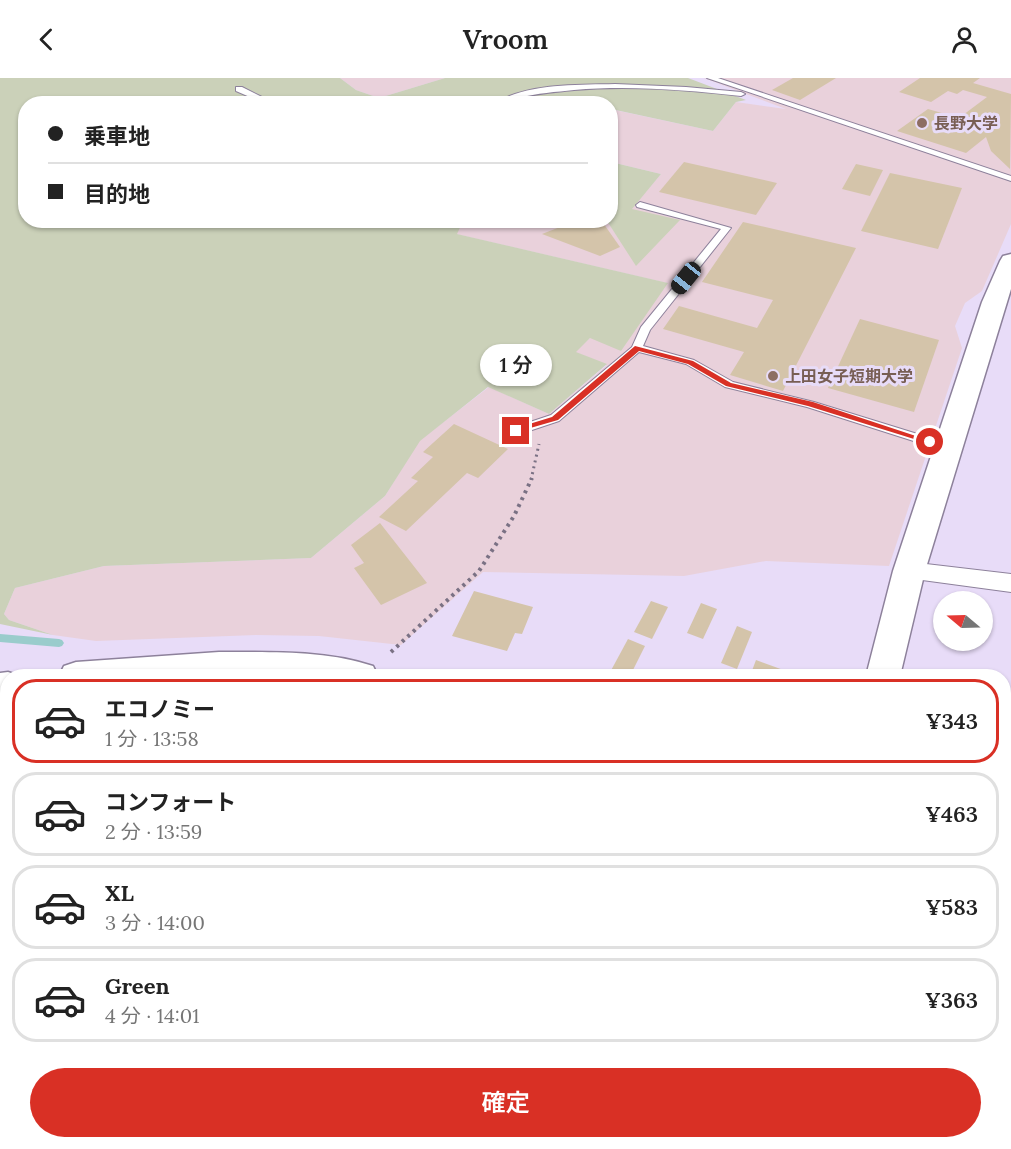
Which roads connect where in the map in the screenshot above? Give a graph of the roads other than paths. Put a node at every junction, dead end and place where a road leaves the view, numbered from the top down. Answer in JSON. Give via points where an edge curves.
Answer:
{"nodes":[{"id":1,"x":711,"y":78,"type":"edge"},
{"id":2,"x":239,"y":89,"type":"dead end"},
{"id":3,"x":255,"y":96,"type":"edge"},
{"id":4,"x":514,"y":96,"type":"edge"},
{"id":5,"x":781,"y":101,"type":"junction"},
{"id":6,"x":1011,"y":179,"type":"edge"},
{"id":7,"x":640,"y":205,"type":"dead end"},
{"id":8,"x":1011,"y":261,"type":"edge"},
{"id":9,"x":637,"y":348,"type":"junction"},
{"id":10,"x":516,"y":431,"type":"dead end"},
{"id":11,"x":949,"y":448,"type":"junction"},
{"id":12,"x":909,"y":571,"type":"junction"},
{"id":13,"x":1011,"y":583,"type":"edge"},
{"id":14,"x":150,"y":669,"type":"edge"},
{"id":15,"x":314,"y":669,"type":"edge"},
{"id":16,"x":885,"y":669,"type":"edge"}],
"edges":[{"from":1,"to":5,"type":"lane"},
{"from":2,"to":3,"type":"lane"},
{"from":4,"to":5,"type":"lane","via":[[524,92],[644,85]]},
{"from":5,"to":6,"type":"lane"},
{"from":7,"to":9,"type":"lane","via":[[727,228],[645,329]]},
{"from":8,"to":11,"type":"street","via":[[994,302]]},
{"from":9,"to":10,"type":"lane","via":[[555,418]]},
{"from":9,"to":11,"type":"lane","via":[[690,363],[729,385],[810,404]]},
{"from":11,"to":12,"type":"street"},
{"from":12,"to":13,"type":"street"},
{"from":12,"to":16,"type":"street"},
{"from":14,"to":15,"type":"street"}]}
